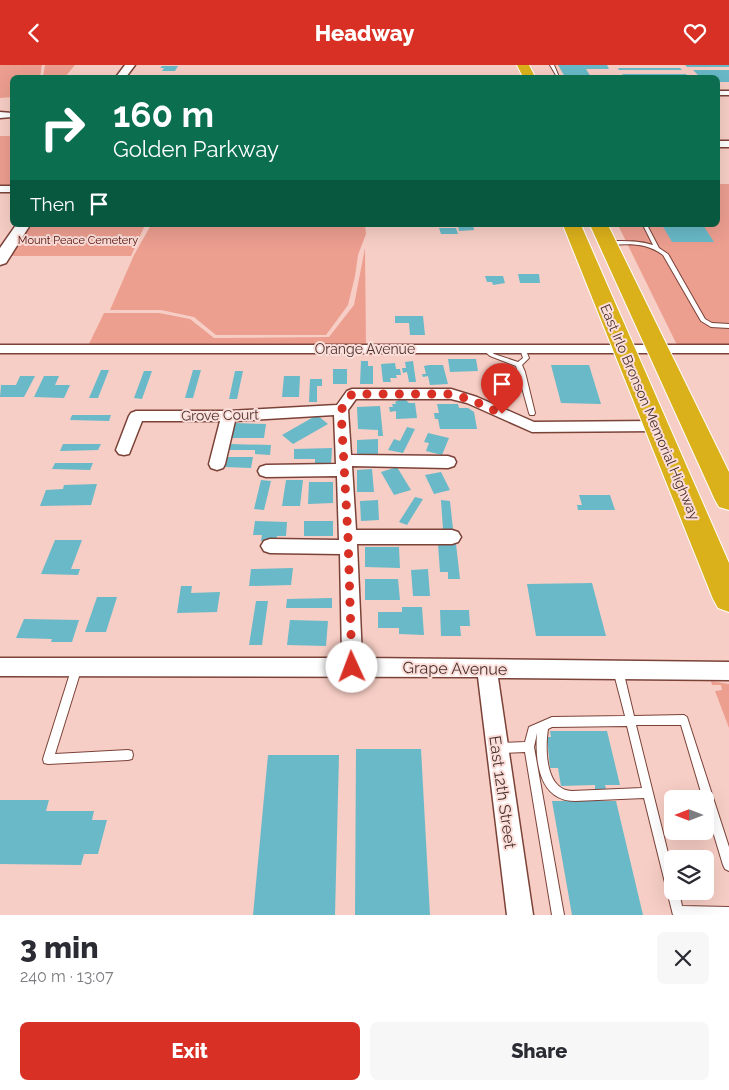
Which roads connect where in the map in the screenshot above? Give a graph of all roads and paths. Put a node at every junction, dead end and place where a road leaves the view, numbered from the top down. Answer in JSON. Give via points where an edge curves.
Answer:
{"nodes":[{"id":1,"x":22,"y":227,"type":"edge"},
{"id":2,"x":573,"y":227,"type":"edge"},
{"id":3,"x":646,"y":227,"type":"edge"},
{"id":4,"x":604,"y":234,"type":"edge"},
{"id":5,"x":657,"y":247,"type":"junction"},
{"id":6,"x":0,"y":260,"type":"edge"},
{"id":7,"x":729,"y":326,"type":"edge"},
{"id":8,"x":0,"y":349,"type":"edge"},
{"id":9,"x":484,"y":349,"type":"junction"},
{"id":10,"x":523,"y":349,"type":"junction"},
{"id":11,"x":624,"y":349,"type":"junction"},
{"id":12,"x":658,"y":349,"type":"junction"},
{"id":13,"x":729,"y":349,"type":"edge"},
{"id":14,"x":519,"y":365,"type":"junction"},
{"id":15,"x":341,"y":410,"type":"junction"},
{"id":16,"x":532,"y":413,"type":"dead end"},
{"id":17,"x":228,"y":416,"type":"junction"},
{"id":18,"x":656,"y":426,"type":"junction"},
{"id":19,"x":124,"y":451,"type":"dead end"},
{"id":20,"x":448,"y":462,"type":"dead end"},
{"id":21,"x":218,"y":464,"type":"dead end"},
{"id":22,"x":343,"y":465,"type":"junction"},
{"id":23,"x":266,"y":471,"type":"dead end"},
{"id":24,"x":729,"y":500,"type":"edge"},
{"id":25,"x":452,"y":537,"type":"dead end"},
{"id":26,"x":348,"y":542,"type":"junction"},
{"id":27,"x":270,"y":547,"type":"dead end"},
{"id":28,"x":729,"y":599,"type":"edge"},
{"id":29,"x":0,"y":667,"type":"edge"},
{"id":30,"x":78,"y":667,"type":"junction"},
{"id":31,"x":352,"y":667,"type":"junction"},
{"id":32,"x":487,"y":669,"type":"junction"},
{"id":33,"x":618,"y":670,"type":"junction"},
{"id":34,"x":729,"y":671,"type":"edge"},
{"id":35,"x":631,"y":720,"type":"junction"},
{"id":36,"x":543,"y":726,"type":"junction"},
{"id":37,"x":530,"y":747,"type":"junction"},
{"id":38,"x":498,"y":748,"type":"junction"},
{"id":39,"x":128,"y":755,"type":"dead end"},
{"id":40,"x":649,"y":793,"type":"junction"},
{"id":41,"x":664,"y":854,"type":"edge"},
{"id":42,"x":729,"y":865,"type":"edge"},
{"id":43,"x":675,"y":900,"type":"edge"},
{"id":44,"x":729,"y":913,"type":"edge"},
{"id":45,"x":520,"y":915,"type":"edge"},
{"id":46,"x":558,"y":915,"type":"edge"}],
"edges":[{"from":1,"to":6,"type":"street"},
{"from":2,"to":11,"type":"highway","name":"East Irlo Bronson Memorial Highway"},
{"from":3,"to":5,"type":"lane"},
{"from":4,"to":5,"type":"lane"},
{"from":4,"to":12,"type":"highway"},
{"from":5,"to":7,"type":"lane","via":[[665,254],[703,321]]},
{"from":8,"to":9,"type":"street","name":"Orange Avenue"},
{"from":9,"to":10,"type":"street","name":"Orange Avenue"},
{"from":9,"to":14,"type":"lane"},
{"from":10,"to":11,"type":"street","name":"Orange Avenue"},
{"from":10,"to":14,"type":"lane","via":[[526,358]]},
{"from":11,"to":12,"type":"street","name":"Orange Avenue"},
{"from":11,"to":18,"type":"highway","name":"East Irlo Bronson Memorial Highway"},
{"from":12,"to":13,"type":"street","name":"Orange Avenue"},
{"from":12,"to":24,"type":"highway"},
{"from":14,"to":16,"type":"lane"},
{"from":15,"to":17,"type":"street","name":"Grove Court"},
{"from":15,"to":18,"type":"street","via":[[352,394],[451,394],[532,427]]},
{"from":15,"to":22,"type":"street"},
{"from":17,"to":19,"type":"street","name":"Grove Court","via":[[136,416]]},
{"from":17,"to":21,"type":"street"},
{"from":18,"to":28,"type":"highway","name":"East Irlo Bronson Memorial Highway"},
{"from":20,"to":22,"type":"street"},
{"from":22,"to":23,"type":"street"},
{"from":22,"to":26,"type":"street"},
{"from":25,"to":26,"type":"street"},
{"from":26,"to":27,"type":"street"},
{"from":26,"to":31,"type":"street"},
{"from":29,"to":30,"type":"street","name":"Grape Avenue"},
{"from":30,"to":31,"type":"street","name":"Grape Avenue"},
{"from":30,"to":39,"type":"lane","via":[[48,759]]},
{"from":31,"to":32,"type":"street","name":"Grape Avenue"},
{"from":32,"to":33,"type":"street","name":"Grape Avenue"},
{"from":32,"to":38,"type":"street","name":"East 12th Street"},
{"from":33,"to":34,"type":"street","name":"Grape Avenue"},
{"from":33,"to":35,"type":"lane"},
{"from":35,"to":36,"type":"lane","via":[[552,722]]},
{"from":35,"to":40,"type":"lane"},
{"from":35,"to":42,"type":"lane","via":[[684,720]]},
{"from":36,"to":37,"type":"lane","via":[[532,730]]},
{"from":36,"to":40,"type":"lane","via":[[540,738],[546,773],[554,789],[563,795]]},
{"from":37,"to":38,"type":"lane"},
{"from":37,"to":46,"type":"lane"},
{"from":38,"to":45,"type":"street","name":"East 12th Street"},
{"from":40,"to":41,"type":"lane"},
{"from":43,"to":44,"type":"lane","via":[[678,912]]}]}
